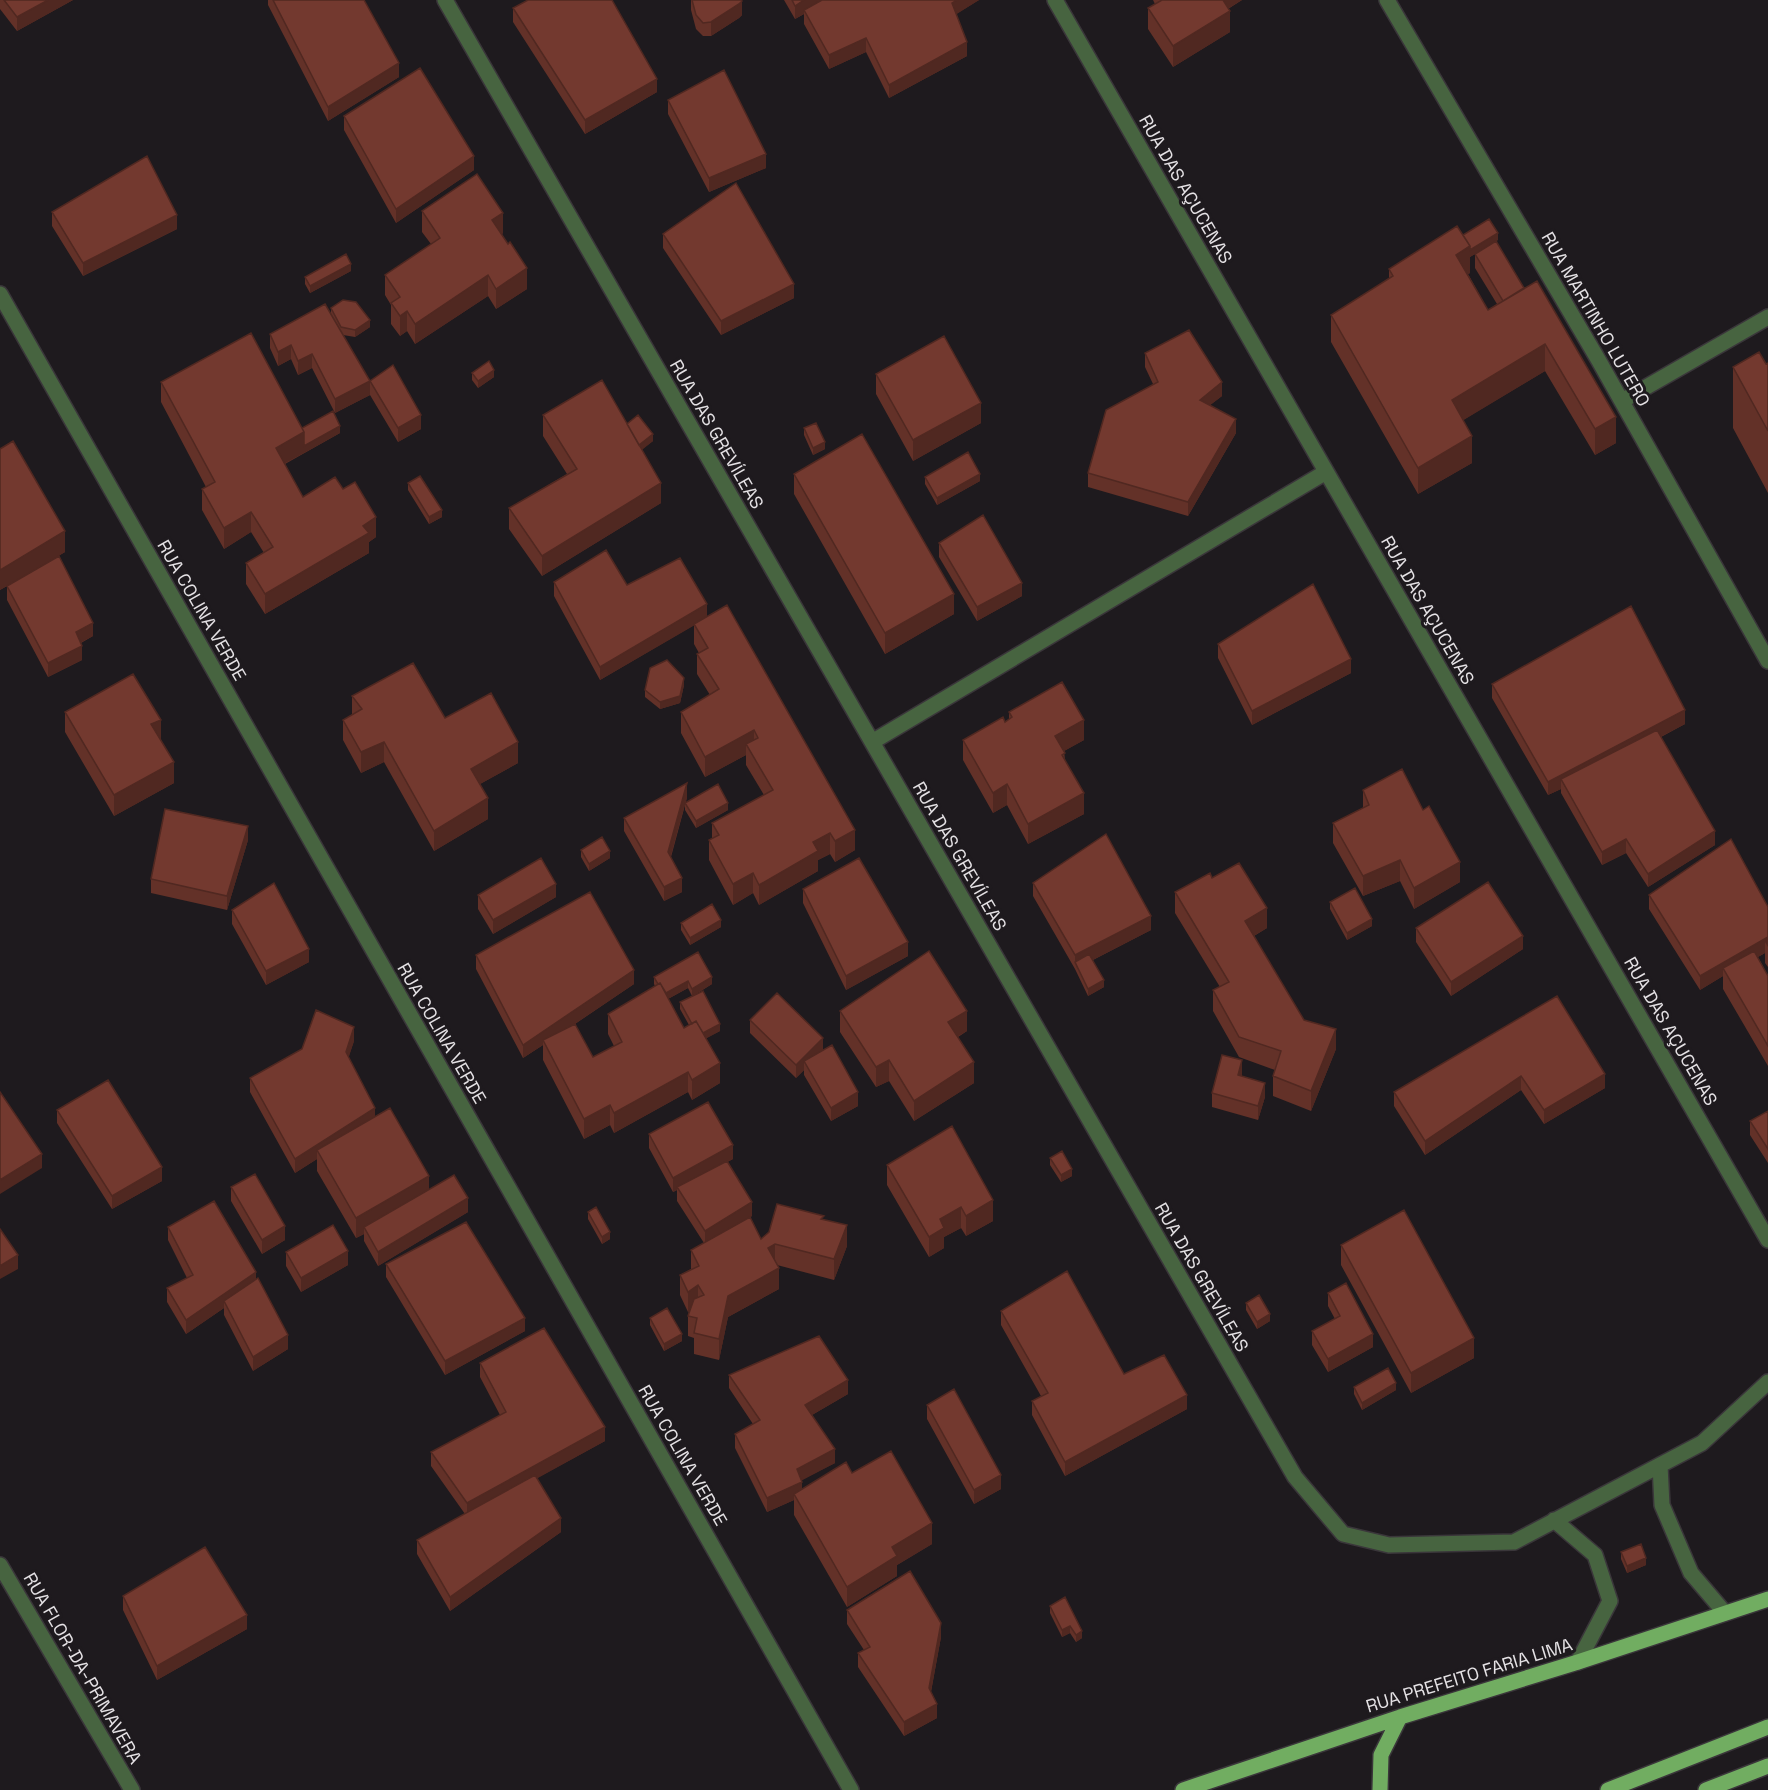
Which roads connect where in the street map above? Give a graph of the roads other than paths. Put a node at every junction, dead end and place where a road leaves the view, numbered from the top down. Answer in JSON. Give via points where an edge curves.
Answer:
{"nodes":[{"id":1,"x":445,"y":0,"type":"edge"},
{"id":2,"x":1055,"y":0,"type":"edge"},
{"id":3,"x":1387,"y":0,"type":"edge"},
{"id":4,"x":0,"y":294,"type":"edge"},
{"id":5,"x":1768,"y":317,"type":"edge"},
{"id":6,"x":1622,"y":401,"type":"junction"},
{"id":7,"x":1326,"y":472,"type":"junction"},
{"id":8,"x":1768,"y":660,"type":"edge"},
{"id":9,"x":872,"y":742,"type":"junction"},
{"id":10,"x":1768,"y":1240,"type":"edge"},
{"id":11,"x":1768,"y":1382,"type":"edge"},
{"id":12,"x":1660,"y":1465,"type":"junction"},
{"id":13,"x":1554,"y":1520,"type":"junction"},
{"id":14,"x":0,"y":1565,"type":"edge"},
{"id":15,"x":1768,"y":1599,"type":"edge"},
{"id":16,"x":1725,"y":1614,"type":"junction"},
{"id":17,"x":1578,"y":1662,"type":"junction"},
{"id":18,"x":1400,"y":1717,"type":"junction"},
{"id":19,"x":1768,"y":1727,"type":"edge"},
{"id":20,"x":1768,"y":1766,"type":"edge"},
{"id":21,"x":132,"y":1790,"type":"edge"},
{"id":22,"x":851,"y":1790,"type":"edge"},
{"id":23,"x":1183,"y":1790,"type":"edge"},
{"id":24,"x":1380,"y":1790,"type":"edge"},
{"id":25,"x":1608,"y":1790,"type":"edge"},
{"id":26,"x":1706,"y":1790,"type":"edge"}],
"edges":[{"from":1,"to":9,"type":"street","name":"RUA DAS GREVÍLEAS"},
{"from":2,"to":7,"type":"street","name":"RUA DAS AÇUCENAS"},
{"from":3,"to":6,"type":"street","name":"RUA MARTINHO LUTERO"},
{"from":4,"to":22,"type":"street","name":"RUA COLINA VERDE"},
{"from":5,"to":6,"type":"street"},
{"from":6,"to":8,"type":"street","name":"RUA MARTINHO LUTERO"},
{"from":7,"to":9,"type":"street"},
{"from":7,"to":10,"type":"street","name":"RUA DAS AÇUCENAS"},
{"from":9,"to":13,"type":"street","name":"RUA DAS GREVÍLEAS","via":[[1295,1477],[1343,1534],[1389,1545],[1514,1542]]},
{"from":11,"to":12,"type":"street","via":[[1701,1443]]},
{"from":12,"to":13,"type":"street","name":"RUA DAS GREVÍLEAS"},
{"from":12,"to":16,"type":"street","via":[[1662,1505],[1691,1573]]},
{"from":13,"to":17,"type":"street","via":[[1595,1555],[1610,1601]]},
{"from":14,"to":21,"type":"street","name":"RUA FLOR-DA-PRIMAVERA"},
{"from":15,"to":16,"type":"main road","name":"RUA PREFEITO FARIA LIMA"},
{"from":16,"to":17,"type":"main road","name":"RUA PREFEITO FARIA LIMA"},
{"from":17,"to":18,"type":"main road","name":"RUA PREFEITO FARIA LIMA"},
{"from":18,"to":23,"type":"main road","name":"RUA PREFEITO FARIA LIMA"},
{"from":18,"to":24,"type":"main road","via":[[1381,1755]]},
{"from":19,"to":25,"type":"main road"},
{"from":20,"to":26,"type":"main road"}]}
